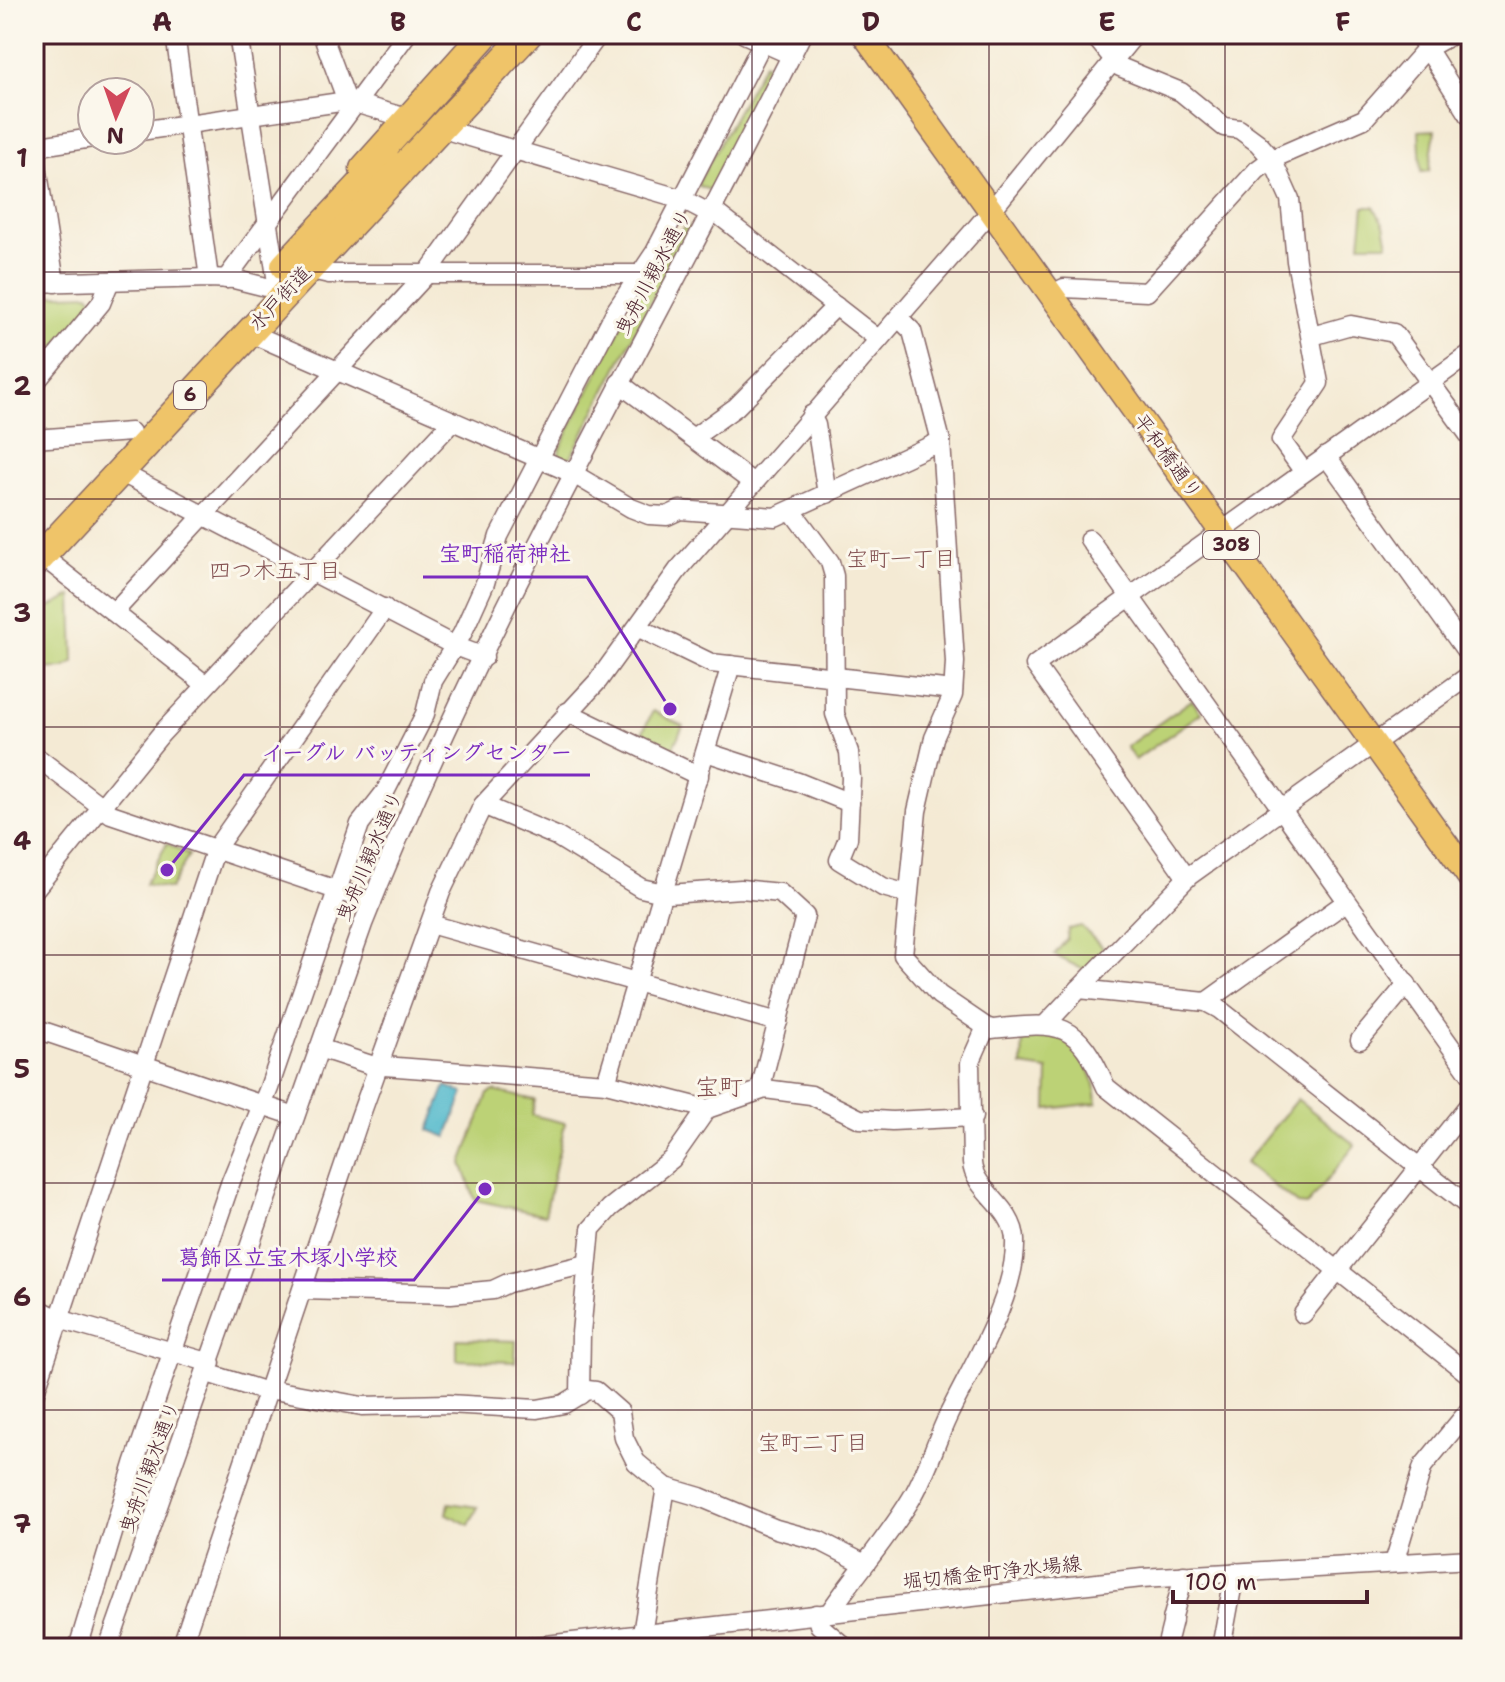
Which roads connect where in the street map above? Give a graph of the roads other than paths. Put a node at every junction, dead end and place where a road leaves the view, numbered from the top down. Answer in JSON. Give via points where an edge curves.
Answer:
{"nodes":[{"id":1,"x":175,"y":34,"type":"edge"},
{"id":2,"x":238,"y":34,"type":"edge"},
{"id":3,"x":322,"y":34,"type":"edge"},
{"id":4,"x":407,"y":34,"type":"edge"},
{"id":5,"x":485,"y":34,"type":"edge"},
{"id":6,"x":505,"y":34,"type":"edge"},
{"id":7,"x":528,"y":34,"type":"edge"},
{"id":8,"x":544,"y":34,"type":"edge"},
{"id":9,"x":599,"y":34,"type":"edge"},
{"id":10,"x":744,"y":34,"type":"edge"},
{"id":11,"x":802,"y":34,"type":"edge"},
{"id":12,"x":864,"y":34,"type":"edge"},
{"id":13,"x":1093,"y":34,"type":"edge"},
{"id":14,"x":1135,"y":34,"type":"edge"},
{"id":15,"x":1453,"y":34,"type":"edge"},
{"id":16,"x":765,"y":37,"type":"edge"},
{"id":17,"x":1422,"y":42,"type":"edge"},
{"id":18,"x":791,"y":55,"type":"junction"},
{"id":19,"x":1113,"y":61,"type":"junction"},
{"id":20,"x":351,"y":102,"type":"junction"},
{"id":21,"x":250,"y":115,"type":"junction"},
{"id":22,"x":1471,"y":118,"type":"edge"},
{"id":23,"x":187,"y":124,"type":"junction"},
{"id":24,"x":429,"y":126,"type":"junction"},
{"id":25,"x":156,"y":129,"type":"edge"},
{"id":26,"x":76,"y":140,"type":"edge"},
{"id":27,"x":34,"y":147,"type":"edge"},
{"id":28,"x":515,"y":150,"type":"junction"},
{"id":29,"x":1272,"y":159,"type":"junction"},
{"id":30,"x":682,"y":199,"type":"junction"},
{"id":31,"x":710,"y":211,"type":"junction"},
{"id":32,"x":991,"y":211,"type":"junction"},
{"id":33,"x":339,"y":221,"type":"junction"},
{"id":34,"x":266,"y":226,"type":"junction"},
{"id":35,"x":307,"y":269,"type":"junction"},
{"id":36,"x":640,"y":274,"type":"junction"},
{"id":37,"x":426,"y":275,"type":"junction"},
{"id":38,"x":218,"y":279,"type":"junction"},
{"id":39,"x":110,"y":281,"type":"junction"},
{"id":40,"x":271,"y":282,"type":"junction"},
{"id":41,"x":34,"y":283,"type":"edge"},
{"id":42,"x":55,"y":283,"type":"junction"},
{"id":43,"x":1051,"y":295,"type":"junction"},
{"id":44,"x":836,"y":306,"type":"junction"},
{"id":45,"x":899,"y":318,"type":"junction"},
{"id":46,"x":248,"y":332,"type":"junction"},
{"id":47,"x":1312,"y":336,"type":"junction"},
{"id":48,"x":878,"y":339,"type":"junction"},
{"id":49,"x":1471,"y":353,"type":"edge"},
{"id":50,"x":339,"y":371,"type":"junction"},
{"id":51,"x":1431,"y":382,"type":"junction"},
{"id":52,"x":619,"y":383,"type":"junction"},
{"id":53,"x":34,"y":384,"type":"edge"},
{"id":54,"x":811,"y":415,"type":"junction"},
{"id":55,"x":452,"y":422,"type":"junction"},
{"id":56,"x":693,"y":438,"type":"junction"},
{"id":57,"x":1471,"y":438,"type":"edge"},
{"id":58,"x":34,"y":439,"type":"edge"},
{"id":59,"x":941,"y":441,"type":"junction"},
{"id":60,"x":131,"y":448,"type":"junction"},
{"id":61,"x":1326,"y":456,"type":"junction"},
{"id":62,"x":540,"y":462,"type":"junction"},
{"id":63,"x":1304,"y":472,"type":"junction"},
{"id":64,"x":572,"y":473,"type":"junction"},
{"id":65,"x":752,"y":482,"type":"junction"},
{"id":66,"x":827,"y":494,"type":"junction"},
{"id":67,"x":792,"y":511,"type":"junction"},
{"id":68,"x":728,"y":512,"type":"junction"},
{"id":69,"x":205,"y":515,"type":"junction"},
{"id":70,"x":1222,"y":532,"type":"junction"},
{"id":71,"x":1089,"y":539,"type":"dead end"},
{"id":72,"x":37,"y":553,"type":"edge"},
{"id":73,"x":313,"y":572,"type":"junction"},
{"id":74,"x":1129,"y":597,"type":"junction"},
{"id":75,"x":385,"y":608,"type":"junction"},
{"id":76,"x":114,"y":612,"type":"junction"},
{"id":77,"x":639,"y":628,"type":"junction"},
{"id":78,"x":455,"y":646,"type":"junction"},
{"id":79,"x":484,"y":657,"type":"junction"},
{"id":80,"x":1471,"y":658,"type":"edge"},
{"id":81,"x":731,"y":665,"type":"junction"},
{"id":82,"x":1471,"y":674,"type":"edge"},
{"id":83,"x":835,"y":675,"type":"junction"},
{"id":84,"x":206,"y":685,"type":"junction"},
{"id":85,"x":953,"y":690,"type":"junction"},
{"id":86,"x":567,"y":712,"type":"junction"},
{"id":87,"x":1373,"y":745,"type":"junction"},
{"id":88,"x":706,"y":752,"type":"junction"},
{"id":89,"x":34,"y":755,"type":"edge"},
{"id":90,"x":699,"y":776,"type":"junction"},
{"id":91,"x":486,"y":800,"type":"junction"},
{"id":92,"x":850,"y":803,"type":"junction"},
{"id":93,"x":100,"y":808,"type":"junction"},
{"id":94,"x":1282,"y":809,"type":"junction"},
{"id":95,"x":216,"y":848,"type":"junction"},
{"id":96,"x":1187,"y":878,"type":"junction"},
{"id":97,"x":1471,"y":879,"type":"edge"},
{"id":98,"x":664,"y":888,"type":"junction"},
{"id":99,"x":34,"y":890,"type":"edge"},
{"id":100,"x":339,"y":890,"type":"junction"},
{"id":101,"x":908,"y":894,"type":"junction"},
{"id":102,"x":372,"y":902,"type":"junction"},
{"id":103,"x":1346,"y":902,"type":"junction"},
{"id":104,"x":430,"y":924,"type":"junction"},
{"id":105,"x":637,"y":981,"type":"junction"},
{"id":106,"x":1407,"y":984,"type":"junction"},
{"id":107,"x":1079,"y":989,"type":"junction"},
{"id":108,"x":1206,"y":1002,"type":"junction"},
{"id":109,"x":778,"y":1022,"type":"junction"},
{"id":110,"x":1047,"y":1023,"type":"junction"},
{"id":111,"x":986,"y":1027,"type":"junction"},
{"id":112,"x":34,"y":1028,"type":"edge"},
{"id":113,"x":1360,"y":1040,"type":"dead end"},
{"id":114,"x":319,"y":1048,"type":"junction"},
{"id":115,"x":144,"y":1065,"type":"junction"},
{"id":116,"x":379,"y":1065,"type":"junction"},
{"id":117,"x":1471,"y":1075,"type":"edge"},
{"id":118,"x":606,"y":1083,"type":"junction"},
{"id":119,"x":760,"y":1090,"type":"junction"},
{"id":120,"x":1471,"y":1102,"type":"edge"},
{"id":121,"x":263,"y":1104,"type":"junction"},
{"id":122,"x":707,"y":1109,"type":"junction"},
{"id":123,"x":295,"y":1116,"type":"junction"},
{"id":124,"x":973,"y":1117,"type":"junction"},
{"id":125,"x":1419,"y":1167,"type":"junction"},
{"id":126,"x":1471,"y":1208,"type":"edge"},
{"id":127,"x":587,"y":1264,"type":"junction"},
{"id":128,"x":1337,"y":1270,"type":"junction"},
{"id":129,"x":302,"y":1290,"type":"junction"},
{"id":130,"x":34,"y":1307,"type":"edge"},
{"id":131,"x":1303,"y":1314,"type":"dead end"},
{"id":132,"x":59,"y":1319,"type":"junction"},
{"id":133,"x":173,"y":1350,"type":"junction"},
{"id":134,"x":209,"y":1368,"type":"junction"},
{"id":135,"x":1471,"y":1376,"type":"edge"},
{"id":136,"x":267,"y":1390,"type":"junction"},
{"id":137,"x":34,"y":1395,"type":"edge"},
{"id":138,"x":580,"y":1395,"type":"junction"},
{"id":139,"x":1471,"y":1408,"type":"edge"},
{"id":140,"x":666,"y":1487,"type":"junction"},
{"id":141,"x":1471,"y":1559,"type":"edge"},
{"id":142,"x":863,"y":1563,"type":"junction"},
{"id":143,"x":1394,"y":1563,"type":"junction"},
{"id":144,"x":1235,"y":1572,"type":"junction"},
{"id":145,"x":1184,"y":1575,"type":"junction"},
{"id":146,"x":822,"y":1613,"type":"junction"},
{"id":147,"x":642,"y":1634,"type":"junction"},
{"id":148,"x":78,"y":1648,"type":"edge"},
{"id":149,"x":108,"y":1648,"type":"edge"},
{"id":150,"x":181,"y":1648,"type":"edge"},
{"id":151,"x":519,"y":1648,"type":"edge"},
{"id":152,"x":527,"y":1648,"type":"edge"},
{"id":153,"x":846,"y":1648,"type":"edge"},
{"id":154,"x":1166,"y":1648,"type":"edge"},
{"id":155,"x":1221,"y":1648,"type":"edge"}],
"edges":[{"from":1,"to":23,"type":"street"},
{"from":2,"to":21,"type":"street"},
{"from":3,"to":20,"type":"street"},
{"from":4,"to":20,"type":"street"},
{"from":5,"to":24,"type":"highway"},
{"from":6,"to":24,"type":"highway"},
{"from":7,"to":24,"type":"highway"},
{"from":8,"to":24,"type":"highway"},
{"from":9,"to":28,"type":"street"},
{"from":10,"to":16,"type":"street"},
{"from":11,"to":18,"type":"street","name":"曳舟川親水通り"},
{"from":12,"to":32,"type":"main road","name":"平和橋通り","number":"308"},
{"from":13,"to":19,"type":"street"},
{"from":14,"to":19,"type":"street"},
{"from":15,"to":17,"type":"street"},
{"from":16,"to":18,"type":"street"},
{"from":16,"to":30,"type":"street"},
{"from":17,"to":22,"type":"street"},
{"from":17,"to":29,"type":"street","via":[[1364,119]]},
{"from":18,"to":31,"type":"street","name":"曳舟川親水通り"},
{"from":19,"to":29,"type":"street","via":[[1181,92],[1224,127],[1249,136]]},
{"from":19,"to":32,"type":"street"},
{"from":20,"to":21,"type":"street"},
{"from":20,"to":24,"type":"street"},
{"from":20,"to":34,"type":"street"},
{"from":21,"to":23,"type":"street"},
{"from":21,"to":34,"type":"street"},
{"from":23,"to":25,"type":"street"},
{"from":23,"to":38,"type":"street"},
{"from":24,"to":28,"type":"street"},
{"from":24,"to":33,"type":"highway"},
{"from":24,"to":33,"type":"highway","via":[[393,191]]},
{"from":26,"to":27,"type":"street"},
{"from":27,"to":42,"type":"street"},
{"from":28,"to":30,"type":"street"},
{"from":28,"to":37,"type":"street"},
{"from":29,"to":43,"type":"street","via":[[1147,292],[1064,288]]},
{"from":29,"to":47,"type":"street","via":[[1290,199]]},
{"from":30,"to":31,"type":"street"},
{"from":30,"to":36,"type":"street"},
{"from":31,"to":44,"type":"street"},
{"from":31,"to":52,"type":"street","name":"曳舟川親水通り"},
{"from":32,"to":43,"type":"main road","name":"平和橋通り","number":"308"},
{"from":32,"to":45,"type":"street"},
{"from":33,"to":35,"type":"highway","name":"水戸街道","number":"6"},
{"from":33,"to":40,"type":"highway","name":"水戸街道","number":"6"},
{"from":34,"to":38,"type":"street"},
{"from":34,"to":40,"type":"street"},
{"from":35,"to":37,"type":"street","via":[[322,274]]},
{"from":35,"to":46,"type":"highway","name":"水戸街道","number":"6"},
{"from":36,"to":37,"type":"street"},
{"from":36,"to":62,"type":"street","via":[[616,310]]},
{"from":37,"to":50,"type":"street"},
{"from":38,"to":39,"type":"street"},
{"from":38,"to":40,"type":"street"},
{"from":39,"to":42,"type":"street"},
{"from":39,"to":53,"type":"street","via":[[101,303]]},
{"from":40,"to":60,"type":"highway","name":"水戸街道","number":"6"},
{"from":41,"to":42,"type":"street"},
{"from":43,"to":70,"type":"main road","name":"平和橋通り","number":"308"},
{"from":44,"to":48,"type":"street"},
{"from":44,"to":56,"type":"street","via":[[736,407]]},
{"from":45,"to":48,"type":"street"},
{"from":45,"to":59,"type":"street","via":[[912,331]]},
{"from":46,"to":50,"type":"street"},
{"from":46,"to":60,"type":"highway","name":"水戸街道","number":"6"},
{"from":47,"to":51,"type":"street","via":[[1351,325],[1394,333]]},
{"from":47,"to":63,"type":"street","via":[[1319,383],[1281,440]]},
{"from":48,"to":54,"type":"street"},
{"from":49,"to":51,"type":"street"},
{"from":50,"to":55,"type":"street"},
{"from":50,"to":69,"type":"street"},
{"from":51,"to":57,"type":"street"},
{"from":51,"to":61,"type":"street"},
{"from":52,"to":56,"type":"street"},
{"from":52,"to":64,"type":"street","name":"曳舟川親水通り"},
{"from":54,"to":65,"type":"street"},
{"from":54,"to":66,"type":"street"},
{"from":55,"to":62,"type":"street"},
{"from":55,"to":73,"type":"street"},
{"from":56,"to":65,"type":"street"},
{"from":58,"to":60,"type":"street"},
{"from":59,"to":66,"type":"street"},
{"from":59,"to":85,"type":"street"},
{"from":60,"to":69,"type":"street"},
{"from":60,"to":72,"type":"highway","name":"水戸街道","number":"6"},
{"from":61,"to":63,"type":"street"},
{"from":61,"to":80,"type":"street"},
{"from":62,"to":64,"type":"street"},
{"from":62,"to":78,"type":"street","via":[[499,536],[485,583]]},
{"from":63,"to":70,"type":"street"},
{"from":64,"to":68,"type":"street","via":[[649,515]]},
{"from":64,"to":79,"type":"street","name":"曳舟川親水通り"},
{"from":65,"to":68,"type":"street"},
{"from":66,"to":67,"type":"street"},
{"from":67,"to":68,"type":"street","via":[[775,517]]},
{"from":67,"to":83,"type":"street","via":[[830,562],[834,576]]},
{"from":68,"to":77,"type":"street","via":[[678,570]]},
{"from":69,"to":73,"type":"street"},
{"from":69,"to":76,"type":"street"},
{"from":70,"to":74,"type":"street"},
{"from":70,"to":87,"type":"main road","name":"平和橋通り","number":"308"},
{"from":71,"to":74,"type":"street"},
{"from":72,"to":76,"type":"street"},
{"from":73,"to":75,"type":"street"},
{"from":73,"to":84,"type":"street"},
{"from":74,"to":94,"type":"street"},
{"from":74,"to":96,"type":"street","via":[[1035,665]]},
{"from":75,"to":78,"type":"street"},
{"from":75,"to":95,"type":"street"},
{"from":76,"to":84,"type":"street"},
{"from":77,"to":81,"type":"street","via":[[711,663]]},
{"from":77,"to":86,"type":"street"},
{"from":78,"to":79,"type":"street"},
{"from":78,"to":100,"type":"street","via":[[433,681],[425,714],[385,792],[360,824]]},
{"from":79,"to":102,"type":"street","name":"曳舟川親水通り"},
{"from":81,"to":83,"type":"street"},
{"from":81,"to":88,"type":"street"},
{"from":82,"to":87,"type":"street"},
{"from":83,"to":85,"type":"street"},
{"from":83,"to":92,"type":"street","via":[[835,714],[849,752]]},
{"from":84,"to":93,"type":"street"},
{"from":85,"to":101,"type":"street","via":[[934,738],[917,811]]},
{"from":86,"to":90,"type":"street"},
{"from":86,"to":91,"type":"street"},
{"from":87,"to":94,"type":"street"},
{"from":87,"to":97,"type":"main road","name":"平和橋通り","number":"308"},
{"from":88,"to":90,"type":"street"},
{"from":88,"to":92,"type":"street"},
{"from":89,"to":93,"type":"street"},
{"from":90,"to":98,"type":"street"},
{"from":91,"to":98,"type":"street","via":[[558,825]]},
{"from":91,"to":104,"type":"street","via":[[453,861]]},
{"from":92,"to":101,"type":"street","via":[[848,838],[839,860],[883,887]]},
{"from":93,"to":95,"type":"street"},
{"from":93,"to":99,"type":"street"},
{"from":94,"to":96,"type":"street"},
{"from":94,"to":103,"type":"street"},
{"from":95,"to":100,"type":"street"},
{"from":95,"to":115,"type":"street"},
{"from":96,"to":107,"type":"street"},
{"from":98,"to":105,"type":"street"},
{"from":98,"to":109,"type":"street","via":[[706,894],[741,889],[780,893],[802,911]]},
{"from":100,"to":102,"type":"street"},
{"from":100,"to":121,"type":"street"},
{"from":101,"to":111,"type":"street","via":[[903,955],[939,995]]},
{"from":102,"to":114,"type":"street","name":"曳舟川親水通り"},
{"from":103,"to":106,"type":"street"},
{"from":103,"to":108,"type":"street"},
{"from":104,"to":105,"type":"street"},
{"from":104,"to":116,"type":"street"},
{"from":105,"to":109,"type":"street"},
{"from":105,"to":118,"type":"street"},
{"from":106,"to":113,"type":"street"},
{"from":106,"to":117,"type":"street"},
{"from":107,"to":108,"type":"street"},
{"from":107,"to":110,"type":"street"},
{"from":108,"to":125,"type":"street"},
{"from":109,"to":119,"type":"street"},
{"from":110,"to":111,"type":"street"},
{"from":110,"to":128,"type":"street","via":[[1091,1053],[1106,1087]]},
{"from":111,"to":124,"type":"street","via":[[970,1063]]},
{"from":112,"to":115,"type":"street"},
{"from":114,"to":116,"type":"street"},
{"from":114,"to":123,"type":"street","name":"曳舟川親水通り"},
{"from":115,"to":121,"type":"street"},
{"from":115,"to":132,"type":"street"},
{"from":116,"to":118,"type":"street"},
{"from":116,"to":129,"type":"street"},
{"from":118,"to":122,"type":"street"},
{"from":119,"to":122,"type":"street"},
{"from":119,"to":124,"type":"street","via":[[811,1095],[860,1119]]},
{"from":120,"to":125,"type":"street"},
{"from":121,"to":123,"type":"street"},
{"from":121,"to":133,"type":"street"},
{"from":122,"to":127,"type":"street","via":[[672,1159],[591,1229]]},
{"from":123,"to":134,"type":"street","name":"曳舟川親水通り"},
{"from":124,"to":142,"type":"street","via":[[973,1172],[1000,1203],[1015,1240],[1008,1281],[980,1360],[914,1493]]},
{"from":125,"to":126,"type":"street"},
{"from":125,"to":128,"type":"street"},
{"from":127,"to":129,"type":"street","via":[[493,1290],[451,1294]]},
{"from":127,"to":138,"type":"street"},
{"from":128,"to":131,"type":"street"},
{"from":128,"to":135,"type":"street"},
{"from":129,"to":136,"type":"street"},
{"from":130,"to":132,"type":"street"},
{"from":132,"to":133,"type":"street"},
{"from":132,"to":137,"type":"street"},
{"from":133,"to":134,"type":"street"},
{"from":133,"to":148,"type":"street"},
{"from":134,"to":136,"type":"street"},
{"from":134,"to":149,"type":"street","name":"曳舟川親水通り"},
{"from":136,"to":138,"type":"street","via":[[362,1406],[537,1409]]},
{"from":136,"to":150,"type":"street"},
{"from":138,"to":140,"type":"street","via":[[596,1391],[616,1405],[628,1450]]},
{"from":139,"to":143,"type":"street","via":[[1423,1466]]},
{"from":140,"to":142,"type":"street","via":[[820,1541]]},
{"from":140,"to":147,"type":"street"},
{"from":141,"to":143,"type":"street","name":"堀切橋金町浄水場線"},
{"from":142,"to":146,"type":"street"},
{"from":143,"to":144,"type":"street","name":"堀切橋金町浄水場線"},
{"from":144,"to":145,"type":"street","name":"堀切橋金町浄水場線"},
{"from":144,"to":155,"type":"street"},
{"from":145,"to":146,"type":"street","name":"堀切橋金町浄水場線"},
{"from":145,"to":154,"type":"street"},
{"from":146,"to":147,"type":"street","name":"堀切橋金町浄水場線"},
{"from":146,"to":153,"type":"street","via":[[819,1625]]},
{"from":147,"to":152,"type":"street","name":"堀切橋金町浄水場線"},
{"from":151,"to":152,"type":"street","name":"堀切橋金町浄水場線"}]}
